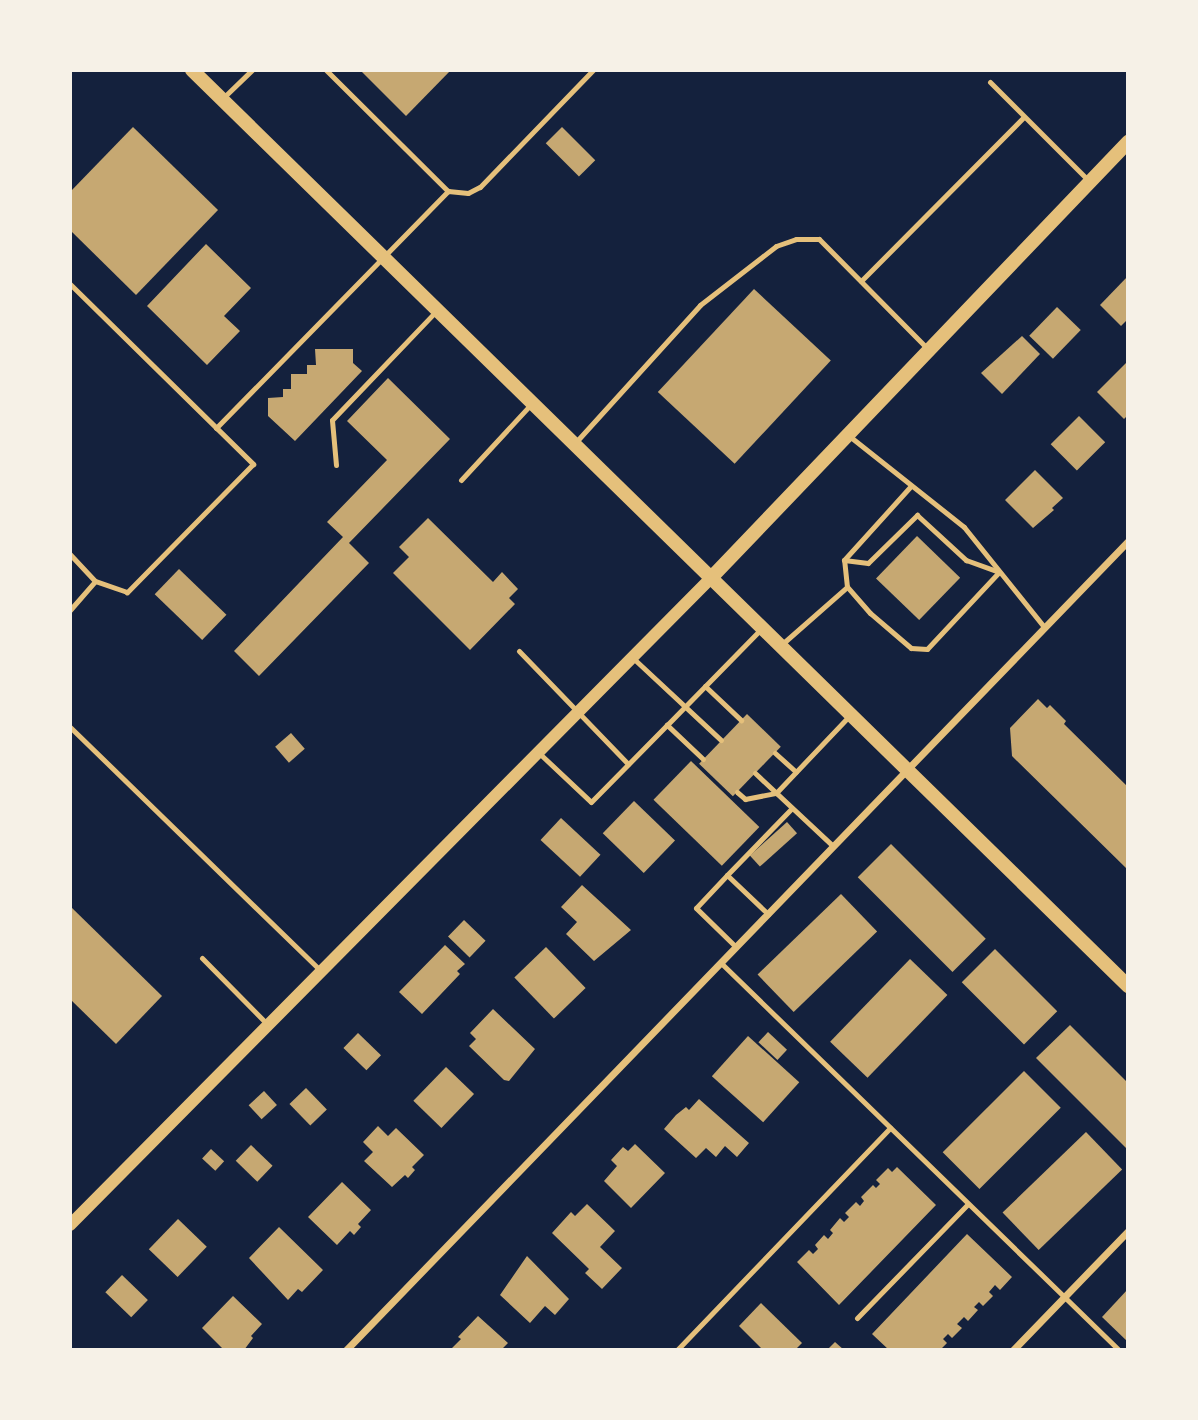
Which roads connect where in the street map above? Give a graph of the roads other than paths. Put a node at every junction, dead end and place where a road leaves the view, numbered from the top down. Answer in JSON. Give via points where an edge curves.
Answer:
{"nodes":[{"id":1,"x":192,"y":70,"type":"edge"},
{"id":2,"x":252,"y":70,"type":"edge"},
{"id":3,"x":326,"y":70,"type":"edge"},
{"id":4,"x":593,"y":70,"type":"edge"},
{"id":5,"x":990,"y":82,"type":"dead end"},
{"id":6,"x":222,"y":99,"type":"junction"},
{"id":7,"x":1024,"y":117,"type":"junction"},
{"id":8,"x":1128,"y":142,"type":"edge"},
{"id":9,"x":1090,"y":182,"type":"junction"},
{"id":10,"x":448,"y":191,"type":"junction"},
{"id":11,"x":382,"y":258,"type":"junction"},
{"id":12,"x":861,"y":281,"type":"junction"},
{"id":13,"x":70,"y":284,"type":"edge"},
{"id":14,"x":438,"y":310,"type":"junction"},
{"id":15,"x":930,"y":350,"type":"junction"},
{"id":16,"x":532,"y":403,"type":"junction"},
{"id":17,"x":216,"y":428,"type":"junction"},
{"id":18,"x":848,"y":435,"type":"junction"},
{"id":19,"x":573,"y":444,"type":"junction"},
{"id":20,"x":336,"y":465,"type":"dead end"},
{"id":21,"x":461,"y":480,"type":"dead end"},
{"id":22,"x":910,"y":487,"type":"junction"},
{"id":23,"x":1128,"y":541,"type":"edge"},
{"id":24,"x":70,"y":554,"type":"edge"},
{"id":25,"x":844,"y":560,"type":"junction"},
{"id":26,"x":999,"y":572,"type":"junction"},
{"id":27,"x":710,"y":579,"type":"junction"},
{"id":28,"x":95,"y":581,"type":"junction"},
{"id":29,"x":847,"y":587,"type":"junction"},
{"id":30,"x":70,"y":610,"type":"edge"},
{"id":31,"x":1045,"y":628,"type":"junction"},
{"id":32,"x":761,"y":629,"type":"junction"},
{"id":33,"x":779,"y":646,"type":"junction"},
{"id":34,"x":519,"y":651,"type":"dead end"},
{"id":35,"x":632,"y":657,"type":"junction"},
{"id":36,"x":705,"y":686,"type":"junction"},
{"id":37,"x":685,"y":707,"type":"junction"},
{"id":38,"x":575,"y":713,"type":"junction"},
{"id":39,"x":850,"y":715,"type":"junction"},
{"id":40,"x":741,"y":720,"type":"dead end"},
{"id":41,"x":667,"y":725,"type":"junction"},
{"id":42,"x":70,"y":727,"type":"edge"},
{"id":43,"x":721,"y":740,"type":"dead end"},
{"id":44,"x":538,"y":751,"type":"junction"},
{"id":45,"x":775,"y":753,"type":"dead end"},
{"id":46,"x":703,"y":759,"type":"dead end"},
{"id":47,"x":628,"y":764,"type":"junction"},
{"id":48,"x":907,"y":769,"type":"junction"},
{"id":49,"x":796,"y":772,"type":"junction"},
{"id":50,"x":755,"y":773,"type":"dead end"},
{"id":51,"x":737,"y":792,"type":"dead end"},
{"id":52,"x":776,"y":793,"type":"junction"},
{"id":53,"x":792,"y":808,"type":"junction"},
{"id":54,"x":833,"y":846,"type":"junction"},
{"id":55,"x":727,"y":875,"type":"junction"},
{"id":56,"x":768,"y":914,"type":"junction"},
{"id":57,"x":736,"y":947,"type":"junction"},
{"id":58,"x":202,"y":958,"type":"dead end"},
{"id":59,"x":721,"y":963,"type":"junction"},
{"id":60,"x":320,"y":971,"type":"junction"},
{"id":61,"x":1128,"y":986,"type":"edge"},
{"id":62,"x":267,"y":1024,"type":"junction"},
{"id":63,"x":890,"y":1128,"type":"junction"},
{"id":64,"x":968,"y":1204,"type":"junction"},
{"id":65,"x":70,"y":1225,"type":"edge"},
{"id":66,"x":1128,"y":1231,"type":"edge"},
{"id":67,"x":1064,"y":1297,"type":"junction"},
{"id":68,"x":857,"y":1318,"type":"dead end"},
{"id":69,"x":346,"y":1350,"type":"edge"},
{"id":70,"x":677,"y":1350,"type":"edge"},
{"id":71,"x":1013,"y":1350,"type":"edge"},
{"id":72,"x":1119,"y":1350,"type":"edge"}],
"edges":[{"from":1,"to":6,"type":"main road"},
{"from":2,"to":6,"type":"lane"},
{"from":3,"to":10,"type":"lane"},
{"from":4,"to":10,"type":"lane","via":[[480,187],[468,193]]},
{"from":5,"to":7,"type":"lane"},
{"from":6,"to":11,"type":"main road"},
{"from":7,"to":9,"type":"lane"},
{"from":7,"to":12,"type":"lane"},
{"from":8,"to":9,"type":"main road"},
{"from":9,"to":15,"type":"main road"},
{"from":10,"to":11,"type":"lane"},
{"from":11,"to":14,"type":"main road"},
{"from":11,"to":17,"type":"lane"},
{"from":12,"to":15,"type":"lane"},
{"from":12,"to":19,"type":"lane","via":[[819,239],[796,239],[776,246],[700,305]]},
{"from":13,"to":17,"type":"lane"},
{"from":14,"to":16,"type":"main road"},
{"from":14,"to":20,"type":"lane","via":[[332,420]]},
{"from":15,"to":18,"type":"main road"},
{"from":16,"to":19,"type":"main road"},
{"from":16,"to":21,"type":"lane"},
{"from":17,"to":28,"type":"lane","via":[[253,464],[127,592]]},
{"from":18,"to":22,"type":"lane"},
{"from":18,"to":27,"type":"main road"},
{"from":19,"to":27,"type":"main road"},
{"from":22,"to":25,"type":"lane"},
{"from":22,"to":26,"type":"lane","via":[[964,527]]},
{"from":23,"to":31,"type":"street"},
{"from":24,"to":28,"type":"lane"},
{"from":25,"to":26,"type":"lane","via":[[868,563],[917,515],[966,560]]},
{"from":25,"to":29,"type":"lane"},
{"from":26,"to":29,"type":"lane","via":[[927,649],[911,648]]},
{"from":26,"to":31,"type":"lane"},
{"from":27,"to":32,"type":"main road"},
{"from":27,"to":35,"type":"street"},
{"from":28,"to":30,"type":"lane"},
{"from":29,"to":33,"type":"lane"},
{"from":31,"to":48,"type":"street"},
{"from":32,"to":33,"type":"main road"},
{"from":32,"to":36,"type":"lane"},
{"from":33,"to":39,"type":"main road"},
{"from":34,"to":38,"type":"lane"},
{"from":35,"to":37,"type":"lane"},
{"from":35,"to":38,"type":"street"},
{"from":36,"to":37,"type":"lane"},
{"from":36,"to":40,"type":"lane"},
{"from":37,"to":41,"type":"lane"},
{"from":37,"to":43,"type":"lane"},
{"from":38,"to":44,"type":"street"},
{"from":38,"to":47,"type":"lane"},
{"from":39,"to":48,"type":"main road"},
{"from":39,"to":49,"type":"lane"},
{"from":41,"to":46,"type":"lane"},
{"from":41,"to":47,"type":"lane"},
{"from":42,"to":60,"type":"lane"},
{"from":44,"to":47,"type":"lane","via":[[592,802]]},
{"from":44,"to":60,"type":"street"},
{"from":45,"to":49,"type":"lane"},
{"from":48,"to":54,"type":"street"},
{"from":48,"to":61,"type":"main road"},
{"from":49,"to":52,"type":"lane"},
{"from":50,"to":52,"type":"lane"},
{"from":51,"to":52,"type":"lane","via":[[745,799]]},
{"from":52,"to":53,"type":"lane"},
{"from":53,"to":54,"type":"lane"},
{"from":53,"to":55,"type":"lane"},
{"from":54,"to":56,"type":"street"},
{"from":55,"to":56,"type":"lane"},
{"from":55,"to":57,"type":"lane","via":[[696,908]]},
{"from":56,"to":57,"type":"street"},
{"from":57,"to":59,"type":"street"},
{"from":58,"to":62,"type":"lane"},
{"from":59,"to":63,"type":"lane"},
{"from":59,"to":69,"type":"street"},
{"from":60,"to":62,"type":"street"},
{"from":62,"to":65,"type":"street"},
{"from":63,"to":64,"type":"lane"},
{"from":63,"to":70,"type":"lane"},
{"from":64,"to":67,"type":"lane"},
{"from":64,"to":68,"type":"lane"},
{"from":66,"to":67,"type":"street"},
{"from":67,"to":71,"type":"street"},
{"from":67,"to":72,"type":"lane"}]}
